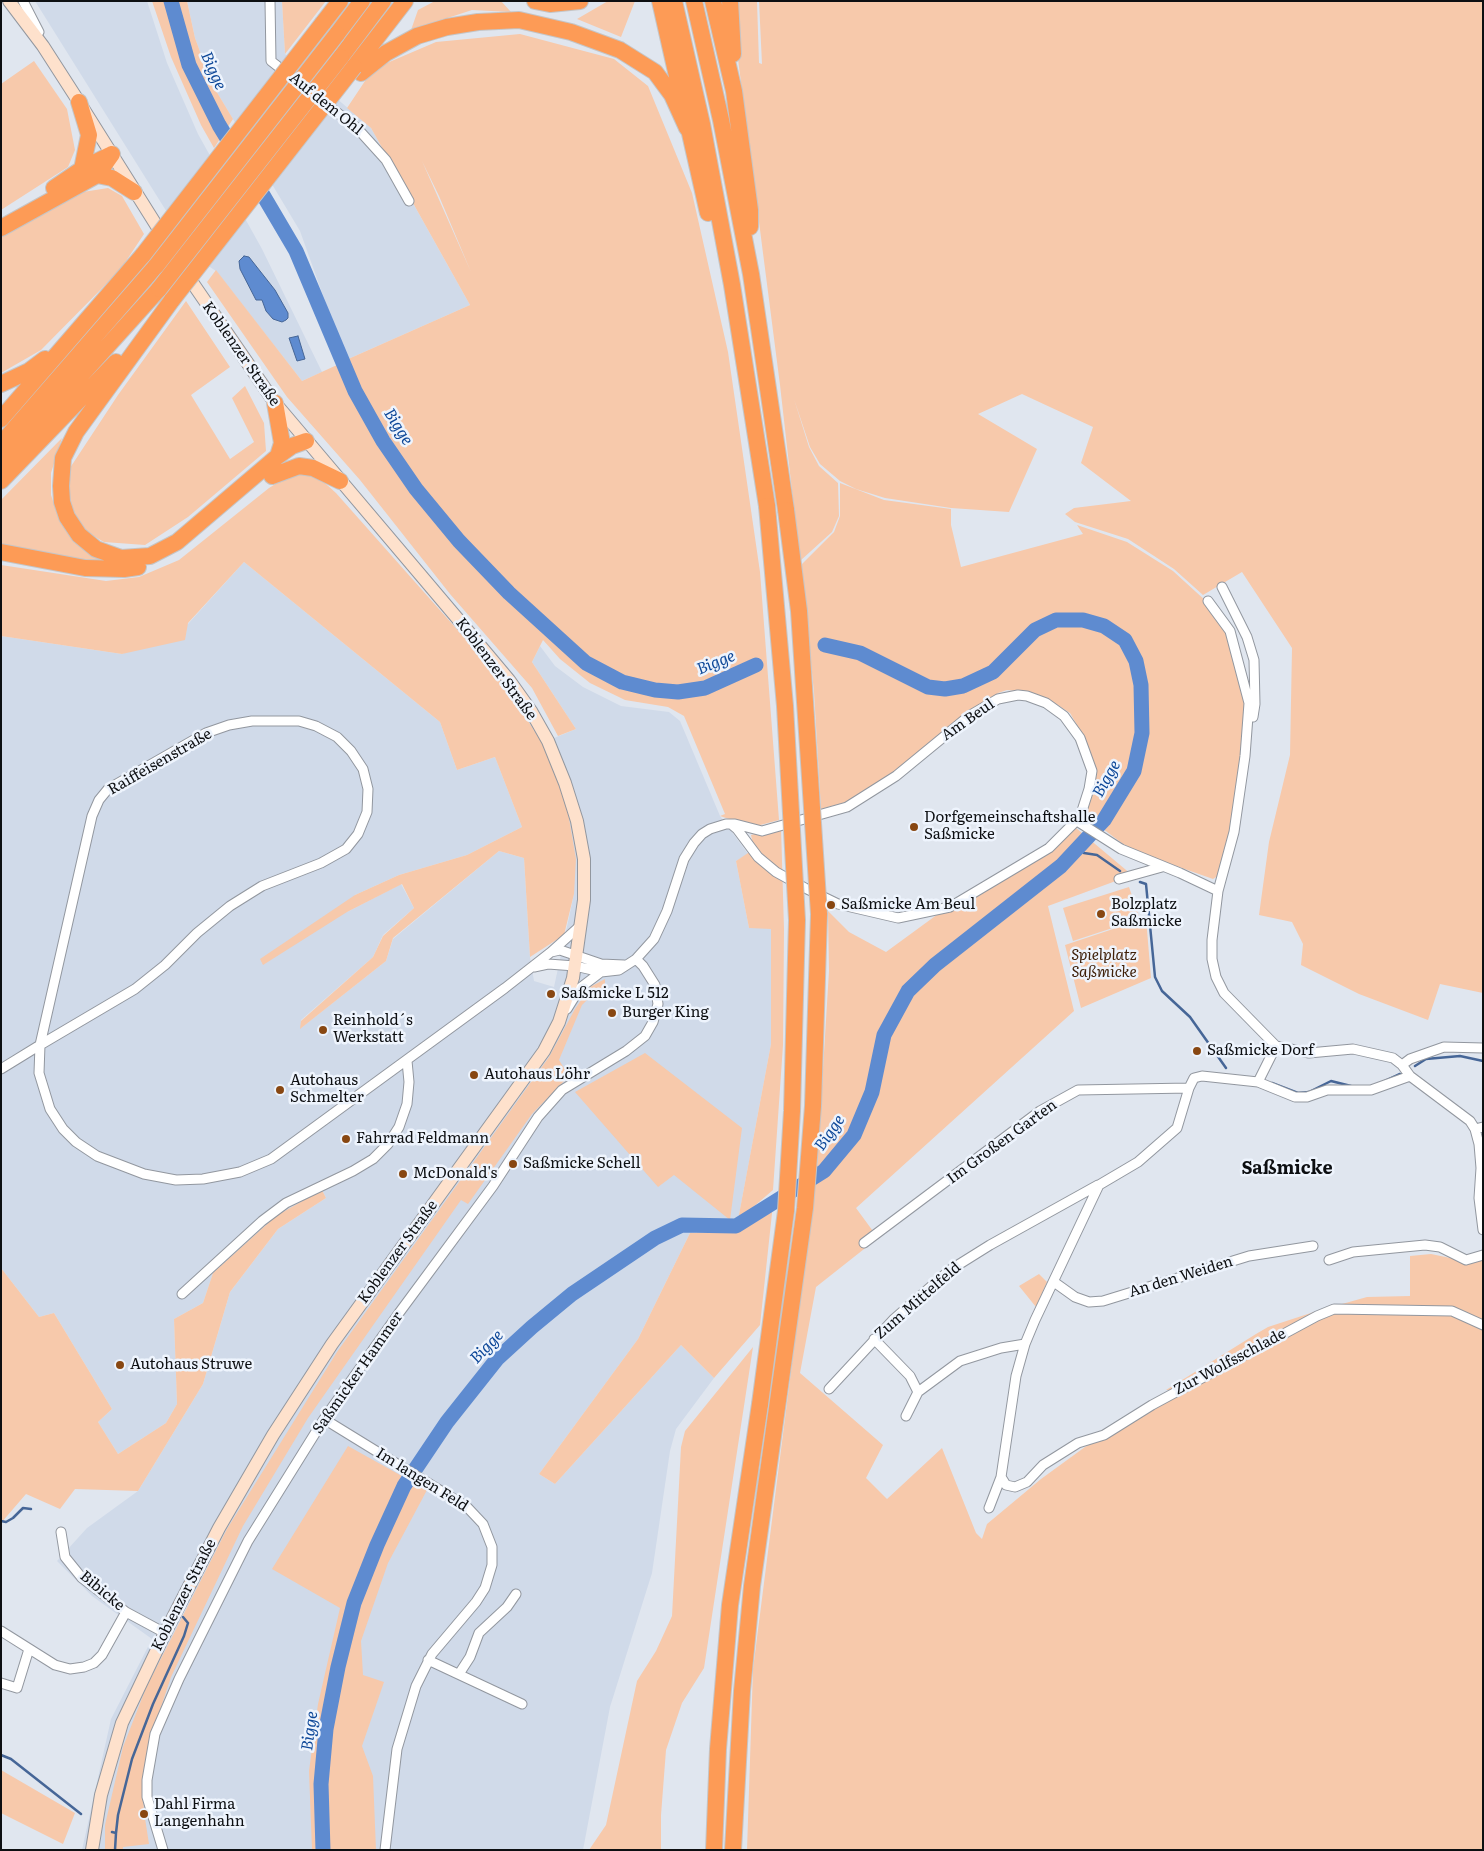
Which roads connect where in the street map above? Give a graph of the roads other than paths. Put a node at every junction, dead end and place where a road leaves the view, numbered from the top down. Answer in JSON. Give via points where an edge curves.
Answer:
{"nodes":[{"id":1,"x":9,"y":1,"type":"edge"},
{"id":2,"x":23,"y":1,"type":"edge"},
{"id":3,"x":270,"y":1,"type":"edge"},
{"id":4,"x":340,"y":1,"type":"edge"},
{"id":5,"x":362,"y":1,"type":"edge"},
{"id":6,"x":383,"y":1,"type":"edge"},
{"id":7,"x":405,"y":1,"type":"edge"},
{"id":8,"x":535,"y":1,"type":"edge"},
{"id":9,"x":580,"y":1,"type":"edge"},
{"id":10,"x":660,"y":1,"type":"edge"},
{"id":11,"x":674,"y":1,"type":"edge"},
{"id":12,"x":694,"y":1,"type":"edge"},
{"id":13,"x":713,"y":1,"type":"edge"},
{"id":14,"x":730,"y":1,"type":"edge"},
{"id":15,"x":43,"y":46,"type":"junction"},
{"id":16,"x":352,"y":66,"type":"junction"},
{"id":17,"x":734,"y":91,"type":"junction"},
{"id":18,"x":79,"y":102,"type":"junction"},
{"id":19,"x":687,"y":128,"type":"junction"},
{"id":20,"x":112,"y":154,"type":"junction"},
{"id":21,"x":82,"y":169,"type":"junction"},
{"id":22,"x":97,"y":175,"type":"junction"},
{"id":23,"x":134,"y":192,"type":"junction"},
{"id":24,"x":409,"y":201,"type":"dead end"},
{"id":25,"x":1,"y":220,"type":"edge"},
{"id":26,"x":1,"y":228,"type":"edge"},
{"id":27,"x":751,"y":274,"type":"junction"},
{"id":28,"x":732,"y":285,"type":"junction"},
{"id":29,"x":157,"y":319,"type":"junction"},
{"id":30,"x":84,"y":324,"type":"junction"},
{"id":31,"x":1,"y":384,"type":"edge"},
{"id":32,"x":275,"y":404,"type":"junction"},
{"id":33,"x":1,"y":420,"type":"edge"},
{"id":34,"x":306,"y":441,"type":"junction"},
{"id":35,"x":1,"y":444,"type":"edge"},
{"id":36,"x":278,"y":456,"type":"junction"},
{"id":37,"x":1,"y":464,"type":"edge"},
{"id":38,"x":272,"y":476,"type":"junction"},
{"id":39,"x":1,"y":481,"type":"edge"},
{"id":40,"x":340,"y":481,"type":"junction"},
{"id":41,"x":1,"y":552,"type":"edge"},
{"id":42,"x":1222,"y":587,"type":"dead end"},
{"id":43,"x":1208,"y":601,"type":"dead end"},
{"id":44,"x":1245,"y":756,"type":"junction"},
{"id":45,"x":1077,"y":821,"type":"junction"},
{"id":46,"x":728,"y":824,"type":"junction"},
{"id":47,"x":1163,"y":867,"type":"junction"},
{"id":48,"x":1119,"y":879,"type":"dead end"},
{"id":49,"x":1218,"y":891,"type":"junction"},
{"id":50,"x":582,"y":923,"type":"junction"},
{"id":51,"x":550,"y":952,"type":"junction"},
{"id":52,"x":636,"y":959,"type":"junction"},
{"id":53,"x":576,"y":961,"type":"junction"},
{"id":54,"x":624,"y":965,"type":"junction"},
{"id":55,"x":534,"y":967,"type":"junction"},
{"id":56,"x":601,"y":972,"type":"junction"},
{"id":57,"x":559,"y":1022,"type":"junction"},
{"id":58,"x":40,"y":1045,"type":"junction"},
{"id":59,"x":1276,"y":1046,"type":"junction"},
{"id":60,"x":1483,"y":1048,"type":"edge"},
{"id":61,"x":407,"y":1061,"type":"junction"},
{"id":62,"x":1402,"y":1066,"type":"junction"},
{"id":63,"x":1,"y":1069,"type":"edge"},
{"id":64,"x":1410,"y":1076,"type":"junction"},
{"id":65,"x":1258,"y":1082,"type":"junction"},
{"id":66,"x":1189,"y":1088,"type":"junction"},
{"id":67,"x":1479,"y":1128,"type":"edge"},
{"id":68,"x":1098,"y":1185,"type":"junction"},
{"id":69,"x":1483,"y":1230,"type":"edge"},
{"id":70,"x":864,"y":1243,"type":"dead end"},
{"id":71,"x":1313,"y":1246,"type":"dead end"},
{"id":72,"x":1483,"y":1255,"type":"edge"},
{"id":73,"x":1330,"y":1260,"type":"dead end"},
{"id":74,"x":1054,"y":1282,"type":"junction"},
{"id":75,"x":182,"y":1294,"type":"dead end"},
{"id":76,"x":1483,"y":1325,"type":"edge"},
{"id":77,"x":874,"y":1339,"type":"junction"},
{"id":78,"x":1024,"y":1344,"type":"junction"},
{"id":79,"x":829,"y":1389,"type":"dead end"},
{"id":80,"x":918,"y":1392,"type":"junction"},
{"id":81,"x":906,"y":1416,"type":"dead end"},
{"id":82,"x":324,"y":1420,"type":"junction"},
{"id":83,"x":1001,"y":1477,"type":"junction"},
{"id":84,"x":989,"y":1508,"type":"dead end"},
{"id":85,"x":61,"y":1532,"type":"dead end"},
{"id":86,"x":516,"y":1594,"type":"dead end"},
{"id":87,"x":126,"y":1612,"type":"junction"},
{"id":88,"x":1,"y":1631,"type":"edge"},
{"id":89,"x":164,"y":1633,"type":"junction"},
{"id":90,"x":29,"y":1649,"type":"junction"},
{"id":91,"x":428,"y":1660,"type":"junction"},
{"id":92,"x":459,"y":1674,"type":"junction"},
{"id":93,"x":1,"y":1683,"type":"edge"},
{"id":94,"x":522,"y":1704,"type":"dead end"},
{"id":95,"x":92,"y":1850,"type":"edge"},
{"id":96,"x":163,"y":1850,"type":"edge"},
{"id":97,"x":384,"y":1850,"type":"edge"},
{"id":98,"x":714,"y":1850,"type":"edge"},
{"id":99,"x":733,"y":1850,"type":"edge"}],
"edges":[{"from":1,"to":15,"type":"main road","name":"Koblenzer Straße"},
{"from":2,"to":15,"type":"street"},
{"from":3,"to":24,"type":"street","name":"Auf dem Ohl","via":[[271,61],[358,128],[386,160]]},
{"from":4,"to":30,"type":"highway","bridge":true,"via":[[143,255]]},
{"from":5,"to":35,"type":"highway","bridge":true,"via":[[156,266]]},
{"from":6,"to":16,"type":"highway"},
{"from":7,"to":16,"type":"highway"},
{"from":8,"to":9,"type":"highway","via":[[564,4]]},
{"from":10,"to":19,"type":"highway"},
{"from":11,"to":28,"type":"highway","via":[[702,124]]},
{"from":12,"to":27,"type":"highway"},
{"from":13,"to":17,"type":"highway"},
{"from":14,"to":17,"type":"highway"},
{"from":15,"to":18,"type":"main road","name":"Koblenzer Straße"},
{"from":16,"to":19,"type":"highway","via":[[417,36],[448,27],[519,20],[571,32],[620,50],[655,72],[672,94]]},
{"from":16,"to":29,"type":"highway","bridge":true},
{"from":16,"to":37,"type":"highway","bridge":true,"via":[[159,289]]},
{"from":17,"to":27,"type":"highway","via":[[750,210]]},
{"from":18,"to":20,"type":"main road","name":"Koblenzer Straße"},
{"from":18,"to":21,"type":"highway","via":[[89,135]]},
{"from":19,"to":28,"type":"highway","via":[[712,230]]},
{"from":20,"to":21,"type":"highway"},
{"from":20,"to":22,"type":"highway"},
{"from":20,"to":23,"type":"main road","name":"Koblenzer Straße"},
{"from":21,"to":25,"type":"highway"},
{"from":22,"to":23,"type":"highway","via":[[112,178]]},
{"from":22,"to":26,"type":"highway"},
{"from":23,"to":32,"type":"main road","name":"Koblenzer Straße"},
{"from":27,"to":99,"type":"highway","bridge":true,"via":[[799,611],[819,914],[813,1106],[805,1208],[752,1586]]},
{"from":28,"to":98,"type":"highway","bridge":true,"via":[[767,506],[792,814],[797,920],[786,1211],[730,1605],[718,1748]]},
{"from":29,"to":36,"type":"highway","via":[[76,432],[63,458],[62,502],[79,535],[96,549],[121,558],[150,556],[177,542]]},
{"from":29,"to":39,"type":"highway"},
{"from":30,"to":31,"type":"highway","via":[[29,371]]},
{"from":30,"to":33,"type":"highway"},
{"from":32,"to":34,"type":"main road","name":"Koblenzer Straße"},
{"from":32,"to":36,"type":"highway","via":[[282,443]]},
{"from":34,"to":36,"type":"highway"},
{"from":34,"to":38,"type":"highway"},
{"from":34,"to":40,"type":"main road","name":"Koblenzer Straße"},
{"from":38,"to":40,"type":"highway","via":[[299,466],[313,468]]},
{"from":38,"to":41,"type":"highway","via":[[178,549],[144,565],[124,569],[85,568]]},
{"from":40,"to":50,"type":"main road","name":"Koblenzer Straße","via":[[509,680],[548,741],[577,821],[584,858]]},
{"from":42,"to":44,"type":"street","via":[[1247,636],[1254,660],[1255,704]]},
{"from":43,"to":44,"type":"street","via":[[1230,631],[1249,704]]},
{"from":44,"to":49,"type":"street","via":[[1234,832]]},
{"from":45,"to":46,"type":"street","name":"Am Beul","via":[[1049,848],[950,907],[898,918],[838,904],[776,872],[758,857],[737,829]]},
{"from":45,"to":46,"type":"street","name":"Am Beul","via":[[1092,771],[1080,738],[1058,711],[1046,703],[1018,695],[998,699],[969,716],[896,776],[847,807],[762,830]]},
{"from":45,"to":47,"type":"street","via":[[1121,849]]},
{"from":46,"to":52,"type":"street","via":[[710,829],[694,843],[684,859],[657,933]]},
{"from":47,"to":48,"type":"street"},
{"from":47,"to":49,"type":"street"},
{"from":49,"to":59,"type":"street","via":[[1212,940],[1216,977],[1224,993]]},
{"from":50,"to":51,"type":"street","name":"Raiffeisenstraße"},
{"from":50,"to":53,"type":"main road","name":"Koblenzer Straße"},
{"from":51,"to":53,"type":"street","via":[[560,950]]},
{"from":51,"to":55,"type":"street","name":"Raiffeisenstraße"},
{"from":52,"to":54,"type":"street"},
{"from":52,"to":82,"type":"street","name":"Saßmicker Hammer","via":[[655,985],[658,1004],[653,1022],[644,1036],[626,1052],[562,1090],[538,1117]]},
{"from":53,"to":54,"type":"street"},
{"from":53,"to":55,"type":"street"},
{"from":53,"to":56,"type":"street"},
{"from":53,"to":57,"type":"main road","name":"Koblenzer Straße"},
{"from":54,"to":56,"type":"street","via":[[619,970]]},
{"from":55,"to":61,"type":"street","name":"Raiffeisenstraße"},
{"from":56,"to":57,"type":"street","via":[[580,988]]},
{"from":57,"to":89,"type":"main road","name":"Koblenzer Straße","via":[[532,1068],[326,1352],[273,1435]]},
{"from":58,"to":58,"type":"street","name":"Raiffeisenstraße","via":[[135,989],[230,906],[262,886],[321,863],[346,849],[358,834],[367,812],[368,789],[363,769],[337,736],[299,721],[252,721],[229,725],[206,733],[108,789],[92,816]]},
{"from":58,"to":61,"type":"street","name":"Raiffeisenstraße","via":[[39,1073],[50,1109],[76,1142],[97,1156],[144,1174],[176,1180],[240,1172],[270,1159]]},
{"from":58,"to":63,"type":"street","name":"Raiffeisenstraße"},
{"from":59,"to":62,"type":"street","via":[[1309,1053],[1354,1048],[1392,1058]]},
{"from":59,"to":65,"type":"street"},
{"from":60,"to":62,"type":"street","via":[[1444,1046],[1410,1059]]},
{"from":61,"to":75,"type":"street","via":[[406,1104],[399,1126],[388,1144],[373,1159],[353,1171],[286,1203]]},
{"from":62,"to":64,"type":"street"},
{"from":64,"to":65,"type":"street","via":[[1371,1090],[1327,1090],[1307,1097],[1295,1097]]},
{"from":64,"to":67,"type":"street"},
{"from":65,"to":66,"type":"street","via":[[1202,1076],[1194,1078]]},
{"from":66,"to":68,"type":"street","via":[[1176,1128],[1138,1162]]},
{"from":66,"to":70,"type":"street","name":"Im Großen Garten","via":[[1078,1090],[1040,1111]]},
{"from":67,"to":69,"type":"street","via":[[1481,1168],[1478,1198]]},
{"from":68,"to":74,"type":"street"},
{"from":68,"to":77,"type":"street","name":"Zum Mittelfeld","via":[[950,1270]]},
{"from":71,"to":74,"type":"street","name":"An den Weiden","via":[[1249,1256],[1103,1301],[1089,1302],[1075,1297]]},
{"from":72,"to":73,"type":"street","via":[[1466,1260],[1440,1247],[1425,1245],[1353,1252]]},
{"from":74,"to":78,"type":"street"},
{"from":76,"to":83,"type":"street","name":"Zur Wolfsschlade","via":[[1452,1311],[1334,1309],[1166,1397],[1104,1435],[1078,1443],[1043,1465],[1027,1482],[1015,1487],[1006,1486]]},
{"from":77,"to":79,"type":"street","name":"Zum Mittelfeld"},
{"from":77,"to":80,"type":"street","via":[[910,1376]]},
{"from":78,"to":80,"type":"street","via":[[960,1361]]},
{"from":78,"to":83,"type":"street"},
{"from":80,"to":81,"type":"street"},
{"from":82,"to":91,"type":"street","name":"Im langen Feld","via":[[467,1507],[487,1531],[492,1554],[491,1573],[482,1595]]},
{"from":82,"to":96,"type":"street","name":"Saßmicker Hammer","via":[[248,1541],[155,1734],[147,1797]]},
{"from":83,"to":84,"type":"street"},
{"from":85,"to":87,"type":"street","name":"Bibicke","via":[[65,1558],[82,1578]]},
{"from":86,"to":92,"type":"street","via":[[479,1633]]},
{"from":87,"to":89,"type":"street","name":"Bibicke"},
{"from":87,"to":90,"type":"street","via":[[102,1655],[84,1667],[70,1669],[55,1665]]},
{"from":88,"to":90,"type":"street"},
{"from":89,"to":95,"type":"main road","name":"Koblenzer Straße","via":[[114,1745],[96,1813]]},
{"from":90,"to":93,"type":"street","via":[[17,1688]]},
{"from":91,"to":92,"type":"street"},
{"from":91,"to":97,"type":"street","name":"Im langen Feld","via":[[416,1686],[397,1749]]},
{"from":92,"to":94,"type":"street"}]}
